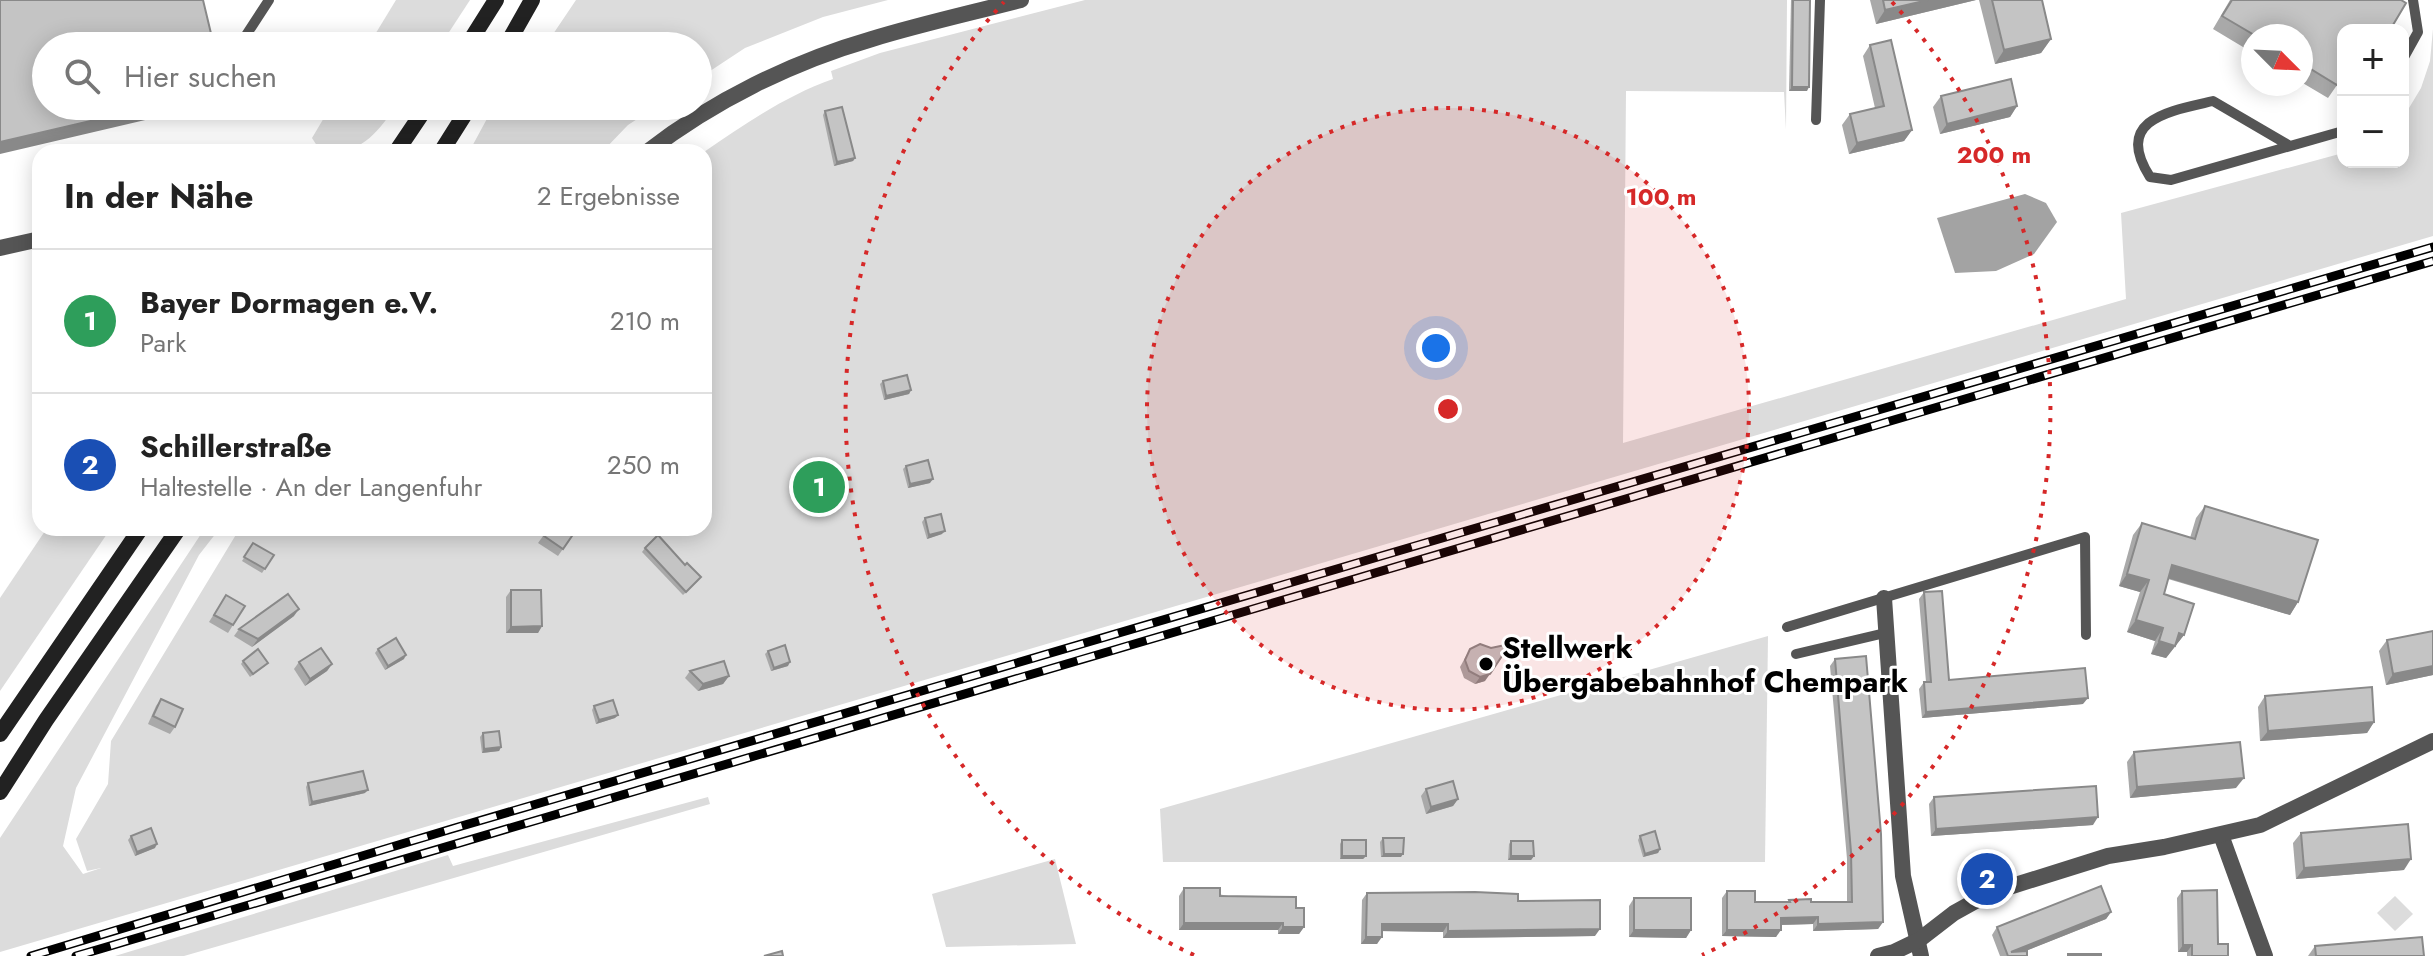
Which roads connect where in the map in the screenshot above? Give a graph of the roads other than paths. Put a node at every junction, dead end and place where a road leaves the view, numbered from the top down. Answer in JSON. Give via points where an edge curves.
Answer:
{"nodes":[{"id":1,"x":269,"y":0,"type":"edge"},
{"id":2,"x":496,"y":0,"type":"edge"},
{"id":3,"x":532,"y":0,"type":"edge"},
{"id":4,"x":1020,"y":0,"type":"edge"},
{"id":5,"x":1820,"y":0,"type":"edge"},
{"id":6,"x":2413,"y":0,"type":"edge"},
{"id":7,"x":248,"y":32,"type":"edge"},
{"id":8,"x":476,"y":32,"type":"edge"},
{"id":9,"x":514,"y":32,"type":"edge"},
{"id":10,"x":2409,"y":48,"type":"edge"},
{"id":11,"x":712,"y":110,"type":"edge"},
{"id":12,"x":418,"y":120,"type":"edge"},
{"id":13,"x":461,"y":120,"type":"edge"},
{"id":14,"x":694,"y":120,"type":"edge"},
{"id":15,"x":1816,"y":120,"type":"dead end"},
{"id":16,"x":459,"y":124,"type":"junction"},
{"id":17,"x":2337,"y":133,"type":"edge"},
{"id":18,"x":401,"y":144,"type":"edge"},
{"id":19,"x":446,"y":144,"type":"edge"},
{"id":20,"x":452,"y":144,"type":"edge"},
{"id":21,"x":658,"y":144,"type":"edge"},
{"id":22,"x":2290,"y":146,"type":"junction"},
{"id":23,"x":32,"y":241,"type":"edge"},
{"id":24,"x":0,"y":248,"type":"edge"},
{"id":25,"x":136,"y":536,"type":"edge"},
{"id":26,"x":173,"y":536,"type":"edge"},
{"id":27,"x":1884,"y":598,"type":"junction"},
{"id":28,"x":1787,"y":627,"type":"dead end"},
{"id":29,"x":1885,"y":633,"type":"junction"},
{"id":30,"x":2086,"y":635,"type":"dead end"},
{"id":31,"x":1796,"y":654,"type":"dead end"},
{"id":32,"x":0,"y":734,"type":"edge"},
{"id":33,"x":2433,"y":741,"type":"edge"},
{"id":34,"x":0,"y":792,"type":"edge"},
{"id":35,"x":2221,"y":835,"type":"junction"},
{"id":36,"x":1920,"y":948,"type":"edge"},
{"id":37,"x":1878,"y":956,"type":"edge"},
{"id":38,"x":2265,"y":956,"type":"edge"}],
"edges":[{"from":1,"to":7,"type":"lane"},
{"from":2,"to":8,"type":"main road"},
{"from":3,"to":9,"type":"main road"},
{"from":4,"to":11,"type":"street","via":[[826,54]]},
{"from":5,"to":15,"type":"lane"},
{"from":6,"to":10,"type":"lane","via":[[2418,32]]},
{"from":12,"to":18,"type":"main road"},
{"from":13,"to":16,"type":"main road"},
{"from":14,"to":21,"type":"street"},
{"from":16,"to":19,"type":"main road"},
{"from":16,"to":20,"type":"street"},
{"from":17,"to":22,"type":"lane"},
{"from":22,"to":22,"type":"lane","via":[[2213,101],[2164,112],[2146,122],[2138,138],[2140,161],[2150,177],[2171,180]]},
{"from":23,"to":24,"type":"street"},
{"from":25,"to":32,"type":"main road"},
{"from":26,"to":34,"type":"main road"},
{"from":27,"to":28,"type":"lane"},
{"from":27,"to":29,"type":"street"},
{"from":27,"to":30,"type":"lane","via":[[2085,537]]},
{"from":29,"to":31,"type":"lane"},
{"from":29,"to":36,"type":"street","via":[[1903,876]]},
{"from":33,"to":35,"type":"street","via":[[2273,820]]},
{"from":35,"to":36,"type":"street","via":[[2108,856],[1990,893],[1954,913]]},
{"from":35,"to":38,"type":"street"},
{"from":36,"to":37,"type":"street"}]}
